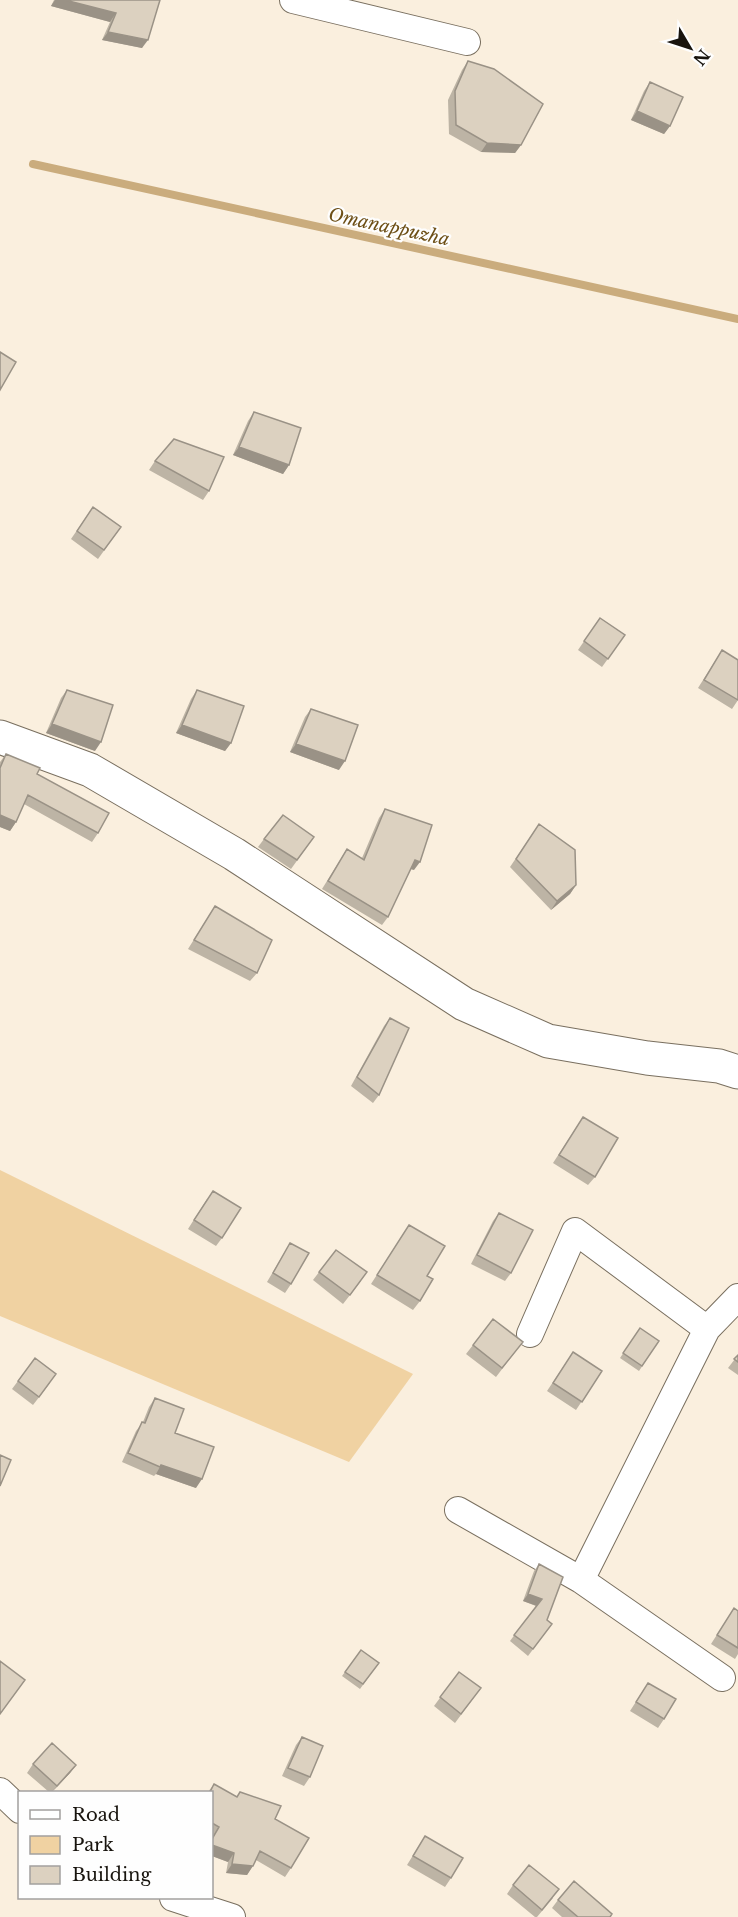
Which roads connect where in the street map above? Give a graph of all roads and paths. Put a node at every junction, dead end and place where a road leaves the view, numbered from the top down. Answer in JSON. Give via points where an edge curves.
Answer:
{"nodes":[{"id":1,"x":293,"y":0,"type":"edge"},
{"id":2,"x":467,"y":42,"type":"dead end"},
{"id":3,"x":0,"y":737,"type":"edge"},
{"id":4,"x":738,"y":1072,"type":"edge"},
{"id":5,"x":738,"y":1297,"type":"edge"},
{"id":6,"x":707,"y":1329,"type":"junction"},
{"id":7,"x":530,"y":1334,"type":"dead end"},
{"id":8,"x":458,"y":1510,"type":"dead end"},
{"id":9,"x":580,"y":1580,"type":"junction"},
{"id":10,"x":722,"y":1678,"type":"dead end"},
{"id":11,"x":0,"y":1791,"type":"edge"},
{"id":12,"x":18,"y":1808,"type":"edge"},
{"id":13,"x":176,"y":1899,"type":"edge"},
{"id":14,"x":232,"y":1917,"type":"edge"}],
"edges":[{"from":1,"to":2,"type":"street"},
{"from":3,"to":4,"type":"main road","via":[[100,776],[234,854],[464,1004],[548,1041]]},
{"from":5,"to":6,"type":"street"},
{"from":6,"to":7,"type":"street","via":[[575,1232]]},
{"from":6,"to":9,"type":"street"},
{"from":8,"to":9,"type":"street"},
{"from":9,"to":10,"type":"street"},
{"from":11,"to":12,"type":"street"},
{"from":13,"to":14,"type":"street"}]}
